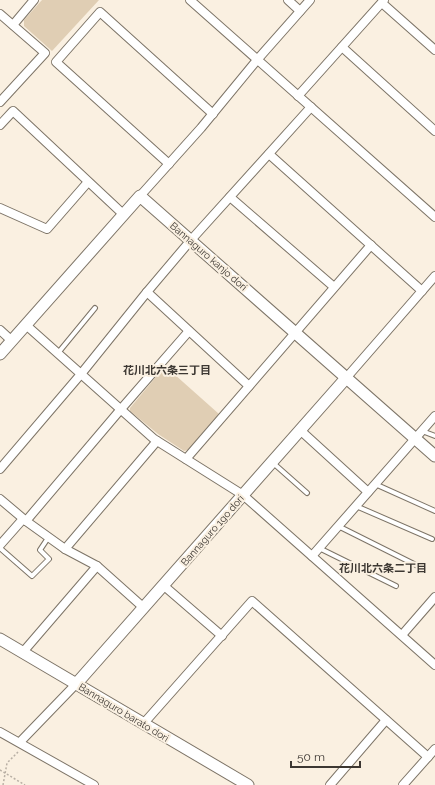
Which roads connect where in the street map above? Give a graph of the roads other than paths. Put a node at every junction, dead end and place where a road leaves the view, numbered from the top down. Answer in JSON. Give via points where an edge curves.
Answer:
{"nodes":[{"id":1,"x":34,"y":0,"type":"edge"},
{"id":2,"x":190,"y":0,"type":"edge"},
{"id":3,"x":288,"y":0,"type":"edge"},
{"id":4,"x":310,"y":0,"type":"edge"},
{"id":5,"x":383,"y":2,"type":"edge"},
{"id":6,"x":300,"y":11,"type":"junction"},
{"id":7,"x":0,"y":14,"type":"edge"},
{"id":8,"x":13,"y":25,"type":"junction"},
{"id":9,"x":342,"y":47,"type":"junction"},
{"id":10,"x":435,"y":50,"type":"edge"},
{"id":11,"x":257,"y":60,"type":"junction"},
{"id":12,"x":298,"y":96,"type":"junction"},
{"id":13,"x":0,"y":102,"type":"edge"},
{"id":14,"x":311,"y":107,"type":"junction"},
{"id":15,"x":213,"y":114,"type":"junction"},
{"id":16,"x":0,"y":125,"type":"edge"},
{"id":17,"x":435,"y":130,"type":"edge"},
{"id":18,"x":269,"y":154,"type":"junction"},
{"id":19,"x":169,"y":164,"type":"junction"},
{"id":20,"x":88,"y":182,"type":"junction"},
{"id":21,"x":140,"y":196,"type":"junction"},
{"id":22,"x":230,"y":197,"type":"junction"},
{"id":23,"x":0,"y":208,"type":"edge"},
{"id":24,"x":434,"y":213,"type":"edge"},
{"id":25,"x":123,"y":214,"type":"junction"},
{"id":26,"x":191,"y":240,"type":"junction"},
{"id":27,"x":371,"y":245,"type":"junction"},
{"id":28,"x":435,"y":276,"type":"edge"},
{"id":29,"x":334,"y":287,"type":"junction"},
{"id":30,"x":422,"y":291,"type":"junction"},
{"id":31,"x":147,"y":292,"type":"junction"},
{"id":32,"x":95,"y":308,"type":"dead end"},
{"id":33,"x":26,"y":324,"type":"junction"},
{"id":34,"x":0,"y":330,"type":"edge"},
{"id":35,"x":189,"y":331,"type":"junction"},
{"id":36,"x":296,"y":332,"type":"junction"},
{"id":37,"x":12,"y":341,"type":"junction"},
{"id":38,"x":58,"y":353,"type":"junction"},
{"id":39,"x":0,"y":354,"type":"edge"},
{"id":40,"x":81,"y":374,"type":"junction"},
{"id":41,"x":347,"y":377,"type":"junction"},
{"id":42,"x":249,"y":386,"type":"junction"},
{"id":43,"x":121,"y":409,"type":"junction"},
{"id":44,"x":435,"y":416,"type":"edge"},
{"id":45,"x":300,"y":430,"type":"junction"},
{"id":46,"x":419,"y":434,"type":"junction"},
{"id":47,"x":435,"y":436,"type":"edge"},
{"id":48,"x":157,"y":441,"type":"junction"},
{"id":49,"x":435,"y":456,"type":"edge"},
{"id":50,"x":186,"y":459,"type":"junction"},
{"id":51,"x":272,"y":462,"type":"junction"},
{"id":52,"x":0,"y":469,"type":"edge"},
{"id":53,"x":375,"y":484,"type":"junction"},
{"id":54,"x":368,"y":492,"type":"junction"},
{"id":55,"x":307,"y":493,"type":"dead end"},
{"id":56,"x":243,"y":495,"type":"junction"},
{"id":57,"x":0,"y":499,"type":"edge"},
{"id":58,"x":356,"y":506,"type":"junction"},
{"id":59,"x":435,"y":511,"type":"edge"},
{"id":60,"x":25,"y":520,"type":"junction"},
{"id":61,"x":338,"y":526,"type":"junction"},
{"id":62,"x":49,"y":537,"type":"junction"},
{"id":63,"x":432,"y":539,"type":"dead end"},
{"id":64,"x":0,"y":546,"type":"edge"},
{"id":65,"x":319,"y":547,"type":"junction"},
{"id":66,"x":64,"y":549,"type":"junction"},
{"id":67,"x":312,"y":556,"type":"junction"},
{"id":68,"x":97,"y":566,"type":"junction"},
{"id":69,"x":418,"y":566,"type":"dead end"},
{"id":70,"x":164,"y":585,"type":"junction"},
{"id":71,"x":396,"y":586,"type":"dead end"},
{"id":72,"x":435,"y":598,"type":"edge"},
{"id":73,"x":144,"y":608,"type":"junction"},
{"id":74,"x":402,"y":635,"type":"junction"},
{"id":75,"x":222,"y":636,"type":"junction"},
{"id":76,"x":0,"y":639,"type":"edge"},
{"id":77,"x":23,"y":652,"type":"junction"},
{"id":78,"x":435,"y":665,"type":"edge"},
{"id":79,"x":77,"y":683,"type":"junction"},
{"id":80,"x":386,"y":720,"type":"junction"},
{"id":81,"x":144,"y":724,"type":"junction"},
{"id":82,"x":0,"y":732,"type":"edge"},
{"id":83,"x":22,"y":743,"type":"junction"},
{"id":84,"x":435,"y":749,"type":"edge"},
{"id":85,"x":428,"y":757,"type":"junction"},
{"id":86,"x":94,"y":785,"type":"edge"},
{"id":87,"x":248,"y":785,"type":"edge"},
{"id":88,"x":330,"y":785,"type":"edge"},
{"id":89,"x":403,"y":785,"type":"edge"}],
"edges":[{"from":1,"to":8,"type":"street"},
{"from":2,"to":11,"type":"street"},
{"from":3,"to":6,"type":"street"},
{"from":4,"to":6,"type":"street"},
{"from":5,"to":9,"type":"street"},
{"from":5,"to":10,"type":"street"},
{"from":6,"to":11,"type":"street"},
{"from":7,"to":8,"type":"street"},
{"from":8,"to":13,"type":"street","via":[[45,53]]},
{"from":9,"to":12,"type":"street"},
{"from":9,"to":17,"type":"street"},
{"from":11,"to":12,"type":"street"},
{"from":11,"to":15,"type":"street"},
{"from":12,"to":14,"type":"street"},
{"from":14,"to":18,"type":"street"},
{"from":14,"to":24,"type":"street"},
{"from":15,"to":19,"type":"street"},
{"from":15,"to":19,"type":"street","via":[[100,12],[56,62]]},
{"from":16,"to":20,"type":"street","via":[[13,111]]},
{"from":18,"to":22,"type":"street"},
{"from":18,"to":27,"type":"street"},
{"from":19,"to":21,"type":"street"},
{"from":20,"to":23,"type":"street","via":[[47,229]]},
{"from":20,"to":25,"type":"street"},
{"from":21,"to":25,"type":"street"},
{"from":21,"to":26,"type":"street","name":"Bannaguro kanjo dori"},
{"from":22,"to":26,"type":"street"},
{"from":22,"to":29,"type":"street"},
{"from":25,"to":33,"type":"street"},
{"from":26,"to":31,"type":"street"},
{"from":26,"to":36,"type":"street","name":"Bannaguro kanjo dori"},
{"from":27,"to":29,"type":"street"},
{"from":27,"to":30,"type":"street"},
{"from":28,"to":30,"type":"street"},
{"from":29,"to":36,"type":"street"},
{"from":30,"to":41,"type":"street"},
{"from":31,"to":35,"type":"street"},
{"from":31,"to":40,"type":"street"},
{"from":32,"to":38,"type":"lane"},
{"from":33,"to":37,"type":"street"},
{"from":33,"to":38,"type":"street"},
{"from":34,"to":37,"type":"street"},
{"from":35,"to":42,"type":"street"},
{"from":35,"to":43,"type":"street"},
{"from":36,"to":41,"type":"street","name":"Bannaguro kanjo dori"},
{"from":36,"to":42,"type":"street"},
{"from":37,"to":39,"type":"street"},
{"from":38,"to":40,"type":"street"},
{"from":40,"to":43,"type":"street"},
{"from":40,"to":52,"type":"street"},
{"from":41,"to":45,"type":"street","name":"Bannaguro 1go dori"},
{"from":41,"to":46,"type":"street","name":"Bannaguro kanjo dori"},
{"from":42,"to":50,"type":"street"},
{"from":43,"to":48,"type":"street"},
{"from":43,"to":60,"type":"street"},
{"from":44,"to":46,"type":"street"},
{"from":45,"to":51,"type":"street","name":"Bannaguro 1go dori"},
{"from":45,"to":54,"type":"street"},
{"from":46,"to":47,"type":"lane"},
{"from":46,"to":49,"type":"street","name":"Bannaguro kanjo dori"},
{"from":46,"to":53,"type":"street"},
{"from":48,"to":50,"type":"street"},
{"from":48,"to":66,"type":"street"},
{"from":50,"to":56,"type":"street"},
{"from":51,"to":55,"type":"lane"},
{"from":51,"to":56,"type":"street","name":"Bannaguro 1go dori"},
{"from":53,"to":54,"type":"street"},
{"from":53,"to":59,"type":"lane"},
{"from":54,"to":58,"type":"street"},
{"from":56,"to":67,"type":"street"},
{"from":56,"to":70,"type":"street","name":"Bannaguro 1go dori"},
{"from":57,"to":60,"type":"street"},
{"from":58,"to":61,"type":"street"},
{"from":58,"to":63,"type":"lane"},
{"from":60,"to":62,"type":"street"},
{"from":60,"to":64,"type":"street"},
{"from":61,"to":65,"type":"street"},
{"from":61,"to":69,"type":"lane"},
{"from":62,"to":64,"type":"lane","via":[[40,550],[49,559],[32,576]]},
{"from":62,"to":66,"type":"street"},
{"from":65,"to":67,"type":"street"},
{"from":65,"to":71,"type":"lane"},
{"from":66,"to":68,"type":"street"},
{"from":67,"to":74,"type":"street"},
{"from":68,"to":73,"type":"street"},
{"from":68,"to":77,"type":"street"},
{"from":70,"to":73,"type":"street","name":"Bannaguro 1go dori"},
{"from":70,"to":75,"type":"street"},
{"from":72,"to":74,"type":"street"},
{"from":73,"to":79,"type":"street","name":"Bannaguro 1go dori"},
{"from":74,"to":78,"type":"street"},
{"from":75,"to":80,"type":"street","via":[[252,602]]},
{"from":75,"to":81,"type":"street"},
{"from":76,"to":77,"type":"street","name":"Bannaguro barato dori"},
{"from":77,"to":79,"type":"street","name":"Bannaguro barato dori"},
{"from":79,"to":81,"type":"street","name":"Bannaguro barato dori"},
{"from":79,"to":83,"type":"street"},
{"from":80,"to":85,"type":"street"},
{"from":80,"to":88,"type":"street"},
{"from":81,"to":87,"type":"street","name":"Bannaguro barato dori"},
{"from":82,"to":83,"type":"street"},
{"from":83,"to":86,"type":"street"},
{"from":84,"to":85,"type":"street"},
{"from":85,"to":89,"type":"street"}]}
